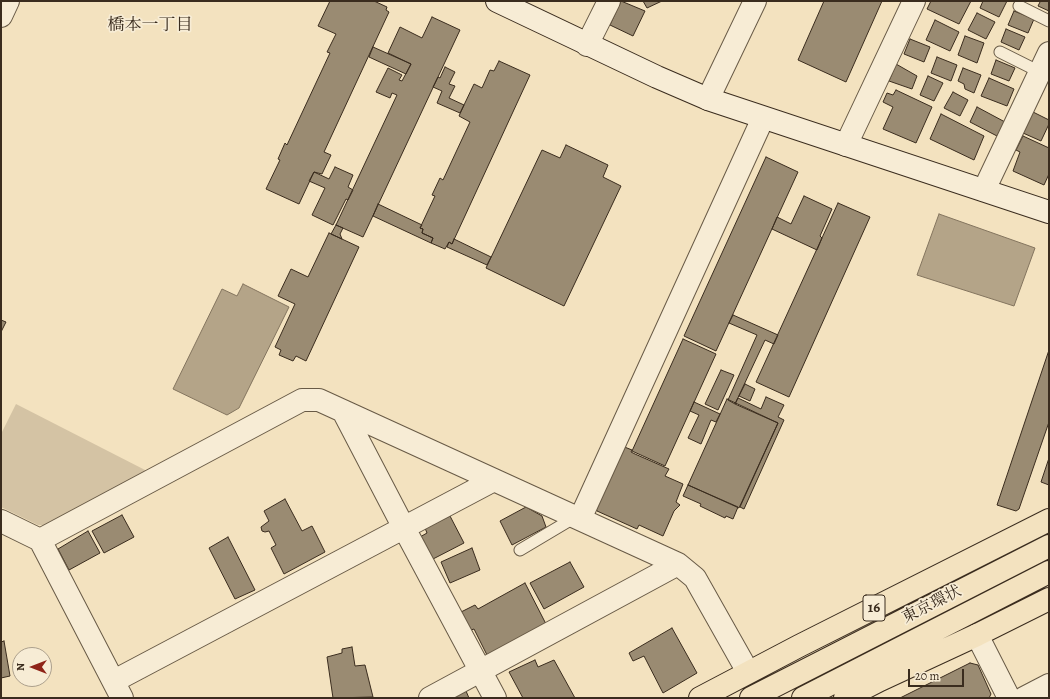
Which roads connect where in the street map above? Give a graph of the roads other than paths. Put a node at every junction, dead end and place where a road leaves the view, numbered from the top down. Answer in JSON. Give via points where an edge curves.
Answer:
{"nodes":[{"id":1,"x":8,"y":1,"type":"edge"},
{"id":2,"x":497,"y":1,"type":"edge"},
{"id":3,"x":609,"y":1,"type":"edge"},
{"id":4,"x":755,"y":1,"type":"edge"},
{"id":5,"x":914,"y":1,"type":"edge"},
{"id":6,"x":1019,"y":6,"type":"dead end"},
{"id":7,"x":1,"y":16,"type":"edge"},
{"id":8,"x":1049,"y":21,"type":"edge"},
{"id":9,"x":587,"y":45,"type":"junction"},
{"id":10,"x":1000,"y":52,"type":"dead end"},
{"id":11,"x":1044,"y":62,"type":"edge"},
{"id":12,"x":708,"y":99,"type":"junction"},
{"id":13,"x":763,"y":118,"type":"junction"},
{"id":14,"x":846,"y":145,"type":"junction"},
{"id":15,"x":984,"y":190,"type":"junction"},
{"id":16,"x":1049,"y":212,"type":"edge"},
{"id":17,"x":343,"y":411,"type":"junction"},
{"id":18,"x":494,"y":480,"type":"junction"},
{"id":19,"x":576,"y":517,"type":"junction"},
{"id":20,"x":1049,"y":520,"type":"edge"},
{"id":21,"x":1,"y":521,"type":"edge"},
{"id":22,"x":404,"y":528,"type":"junction"},
{"id":23,"x":40,"y":540,"type":"junction"},
{"id":24,"x":1049,"y":546,"type":"edge"},
{"id":25,"x":520,"y":550,"type":"dead end"},
{"id":26,"x":678,"y":564,"type":"junction"},
{"id":27,"x":1049,"y":572,"type":"edge"},
{"id":28,"x":1049,"y":599,"type":"edge"},
{"id":29,"x":976,"y":635,"type":"junction"},
{"id":30,"x":480,"y":671,"type":"junction"},
{"id":31,"x":748,"y":672,"type":"junction"},
{"id":32,"x":1049,"y":685,"type":"edge"},
{"id":33,"x":118,"y":690,"type":"edge"},
{"id":34,"x":430,"y":698,"type":"edge"},
{"id":35,"x":495,"y":698,"type":"edge"},
{"id":36,"x":700,"y":698,"type":"edge"},
{"id":37,"x":751,"y":698,"type":"edge"},
{"id":38,"x":803,"y":698,"type":"edge"},
{"id":39,"x":845,"y":698,"type":"edge"},
{"id":40,"x":1009,"y":698,"type":"edge"},
{"id":41,"x":1024,"y":698,"type":"edge"}],
"edges":[{"from":1,"to":7,"type":"street"},
{"from":2,"to":9,"type":"street"},
{"from":3,"to":9,"type":"street"},
{"from":4,"to":12,"type":"street"},
{"from":5,"to":14,"type":"street"},
{"from":6,"to":8,"type":"lane"},
{"from":9,"to":12,"type":"street"},
{"from":10,"to":11,"type":"lane"},
{"from":11,"to":15,"type":"street"},
{"from":12,"to":13,"type":"street"},
{"from":13,"to":14,"type":"street"},
{"from":13,"to":19,"type":"street"},
{"from":14,"to":15,"type":"street"},
{"from":15,"to":16,"type":"street"},
{"from":17,"to":18,"type":"street"},
{"from":17,"to":22,"type":"street"},
{"from":17,"to":23,"type":"street","via":[[319,400],[302,400]]},
{"from":18,"to":19,"type":"street"},
{"from":18,"to":22,"type":"street"},
{"from":19,"to":25,"type":"lane"},
{"from":19,"to":26,"type":"street"},
{"from":20,"to":31,"type":"highway","number":"16"},
{"from":21,"to":23,"type":"street"},
{"from":22,"to":30,"type":"street"},
{"from":22,"to":33,"type":"street"},
{"from":23,"to":33,"type":"street"},
{"from":24,"to":37,"type":"highway","name":"東京環状","number":"16"},
{"from":26,"to":30,"type":"street"},
{"from":26,"to":31,"type":"street","via":[[695,578]]},
{"from":27,"to":38,"type":"highway","name":"東京環状"},
{"from":28,"to":29,"type":"highway"},
{"from":29,"to":39,"type":"highway"},
{"from":29,"to":40,"type":"street"},
{"from":30,"to":34,"type":"street"},
{"from":30,"to":35,"type":"street"},
{"from":31,"to":36,"type":"highway","number":"16"},
{"from":32,"to":41,"type":"street"}]}
